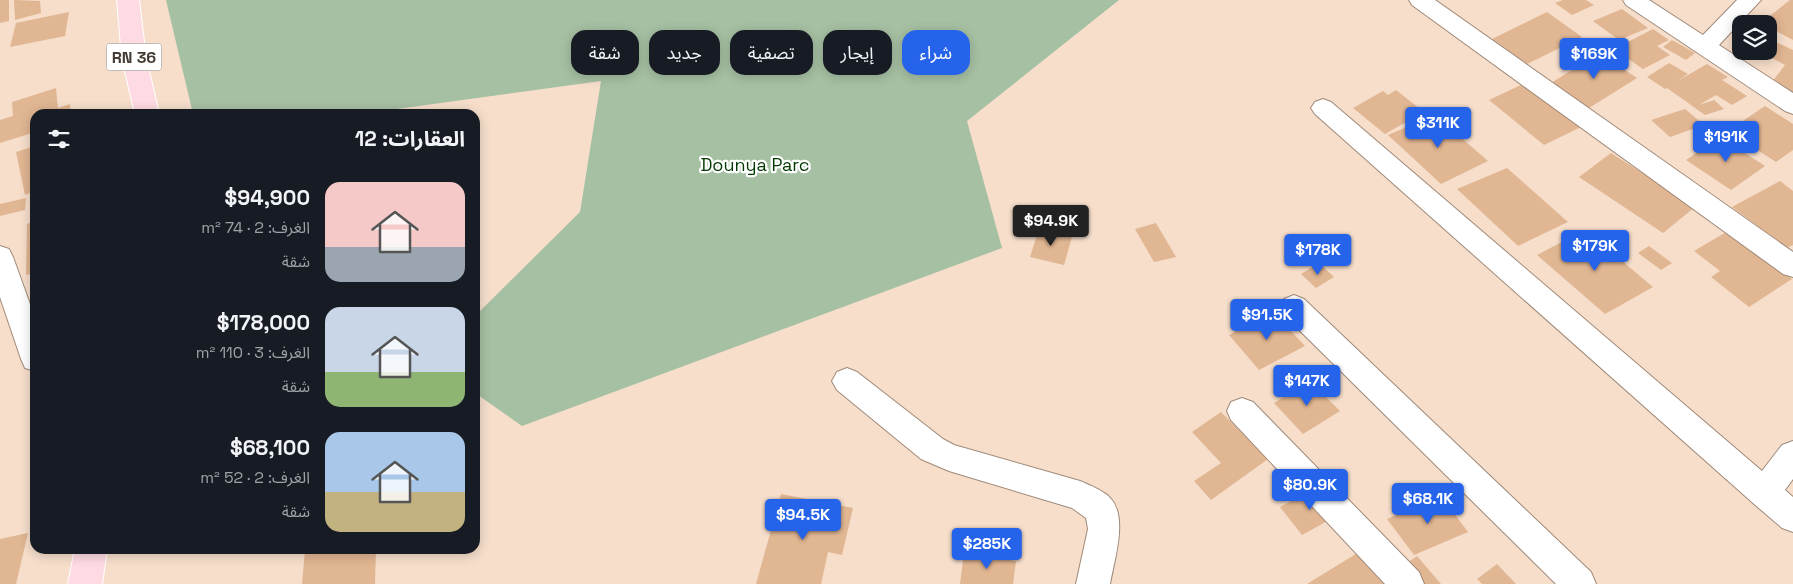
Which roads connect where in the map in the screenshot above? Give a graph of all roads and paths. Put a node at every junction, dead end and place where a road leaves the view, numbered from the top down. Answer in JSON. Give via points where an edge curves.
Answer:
{"nodes":[{"id":1,"x":128,"y":0,"type":"edge"},
{"id":2,"x":1420,"y":0,"type":"edge"},
{"id":3,"x":1634,"y":0,"type":"edge"},
{"id":4,"x":1750,"y":0,"type":"edge"},
{"id":5,"x":1704,"y":47,"type":"junction"},
{"id":6,"x":1793,"y":105,"type":"edge"},
{"id":7,"x":1323,"y":108,"type":"dead end"},
{"id":8,"x":146,"y":109,"type":"edge"},
{"id":9,"x":0,"y":257,"type":"edge"},
{"id":10,"x":1793,"y":266,"type":"edge"},
{"id":11,"x":1294,"y":307,"type":"dead end"},
{"id":12,"x":30,"y":344,"type":"edge"},
{"id":13,"x":847,"y":381,"type":"dead end"},
{"id":14,"x":1242,"y":411,"type":"dead end"},
{"id":15,"x":1793,"y":455,"type":"edge"},
{"id":16,"x":1764,"y":493,"type":"junction"},
{"id":17,"x":1793,"y":517,"type":"edge"},
{"id":18,"x":90,"y":554,"type":"edge"},
{"id":19,"x":85,"y":584,"type":"edge"},
{"id":20,"x":1093,"y":584,"type":"edge"},
{"id":21,"x":1407,"y":584,"type":"edge"},
{"id":22,"x":1579,"y":584,"type":"edge"}],
"edges":[{"from":1,"to":8,"type":"main road","number":"RN 36","via":[[134,58]]},
{"from":2,"to":10,"type":"street"},
{"from":3,"to":5,"type":"street"},
{"from":4,"to":5,"type":"street"},
{"from":5,"to":6,"type":"street"},
{"from":7,"to":16,"type":"street"},
{"from":9,"to":12,"type":"street"},
{"from":11,"to":22,"type":"street"},
{"from":13,"to":20,"type":"street","via":[[932,448],[949,457],[1080,496],[1100,509],[1104,529]]},
{"from":14,"to":21,"type":"street"},
{"from":15,"to":16,"type":"street"},
{"from":16,"to":17,"type":"street"},
{"from":18,"to":19,"type":"main road"}]}
